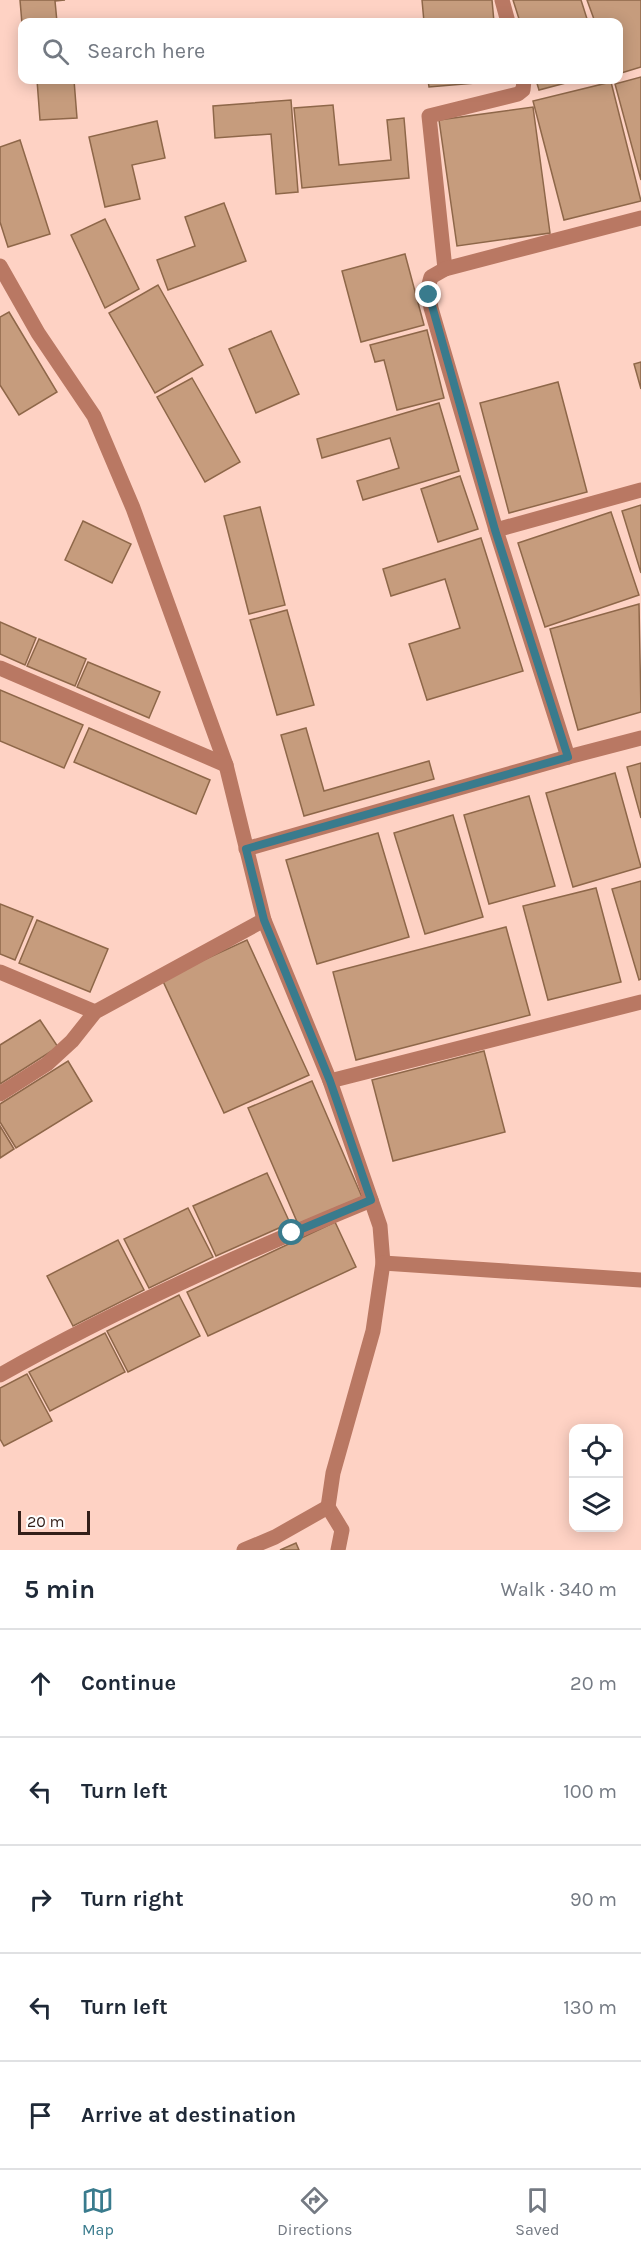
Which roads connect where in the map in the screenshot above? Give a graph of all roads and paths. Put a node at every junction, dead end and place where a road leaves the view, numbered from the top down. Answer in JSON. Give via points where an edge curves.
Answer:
{"nodes":[{"id":1,"x":502,"y":0,"type":"edge"},
{"id":2,"x":507,"y":18,"type":"edge"},
{"id":3,"x":523,"y":84,"type":"edge"},
{"id":4,"x":641,"y":218,"type":"edge"},
{"id":5,"x":0,"y":266,"type":"edge"},
{"id":6,"x":445,"y":269,"type":"junction"},
{"id":7,"x":641,"y":490,"type":"edge"},
{"id":8,"x":495,"y":530,"type":"junction"},
{"id":9,"x":0,"y":668,"type":"edge"},
{"id":10,"x":641,"y":738,"type":"edge"},
{"id":11,"x":568,"y":757,"type":"junction"},
{"id":12,"x":226,"y":765,"type":"junction"},
{"id":13,"x":246,"y":849,"type":"junction"},
{"id":14,"x":264,"y":920,"type":"junction"},
{"id":15,"x":0,"y":972,"type":"edge"},
{"id":16,"x":641,"y":1002,"type":"edge"},
{"id":17,"x":95,"y":1012,"type":"junction"},
{"id":18,"x":330,"y":1081,"type":"junction"},
{"id":19,"x":0,"y":1094,"type":"edge"},
{"id":20,"x":371,"y":1200,"type":"junction"},
{"id":21,"x":383,"y":1263,"type":"junction"},
{"id":22,"x":641,"y":1280,"type":"edge"},
{"id":23,"x":0,"y":1375,"type":"edge"},
{"id":24,"x":328,"y":1507,"type":"junction"},
{"id":25,"x":244,"y":1550,"type":"edge"},
{"id":26,"x":338,"y":1550,"type":"edge"}],
"edges":[{"from":1,"to":2,"type":"street"},
{"from":3,"to":6,"type":"street","via":[[518,94],[429,116]]},
{"from":4,"to":6,"type":"street"},
{"from":5,"to":12,"type":"street","via":[[38,333],[94,417],[133,508]]},
{"from":6,"to":8,"type":"street","via":[[431,277],[429,295]]},
{"from":7,"to":8,"type":"street"},
{"from":8,"to":11,"type":"street"},
{"from":9,"to":12,"type":"street"},
{"from":10,"to":11,"type":"street"},
{"from":11,"to":13,"type":"street"},
{"from":12,"to":13,"type":"street"},
{"from":13,"to":14,"type":"street"},
{"from":14,"to":17,"type":"street"},
{"from":14,"to":18,"type":"street"},
{"from":15,"to":17,"type":"street"},
{"from":16,"to":18,"type":"street"},
{"from":17,"to":19,"type":"street","via":[[47,1064]]},
{"from":18,"to":20,"type":"street"},
{"from":20,"to":21,"type":"street","via":[[380,1226]]},
{"from":20,"to":23,"type":"street","via":[[70,1336]]},
{"from":21,"to":22,"type":"street"},
{"from":21,"to":24,"type":"street","via":[[373,1331],[333,1473]]},
{"from":24,"to":25,"type":"street"},
{"from":24,"to":26,"type":"street","via":[[342,1530]]}]}
